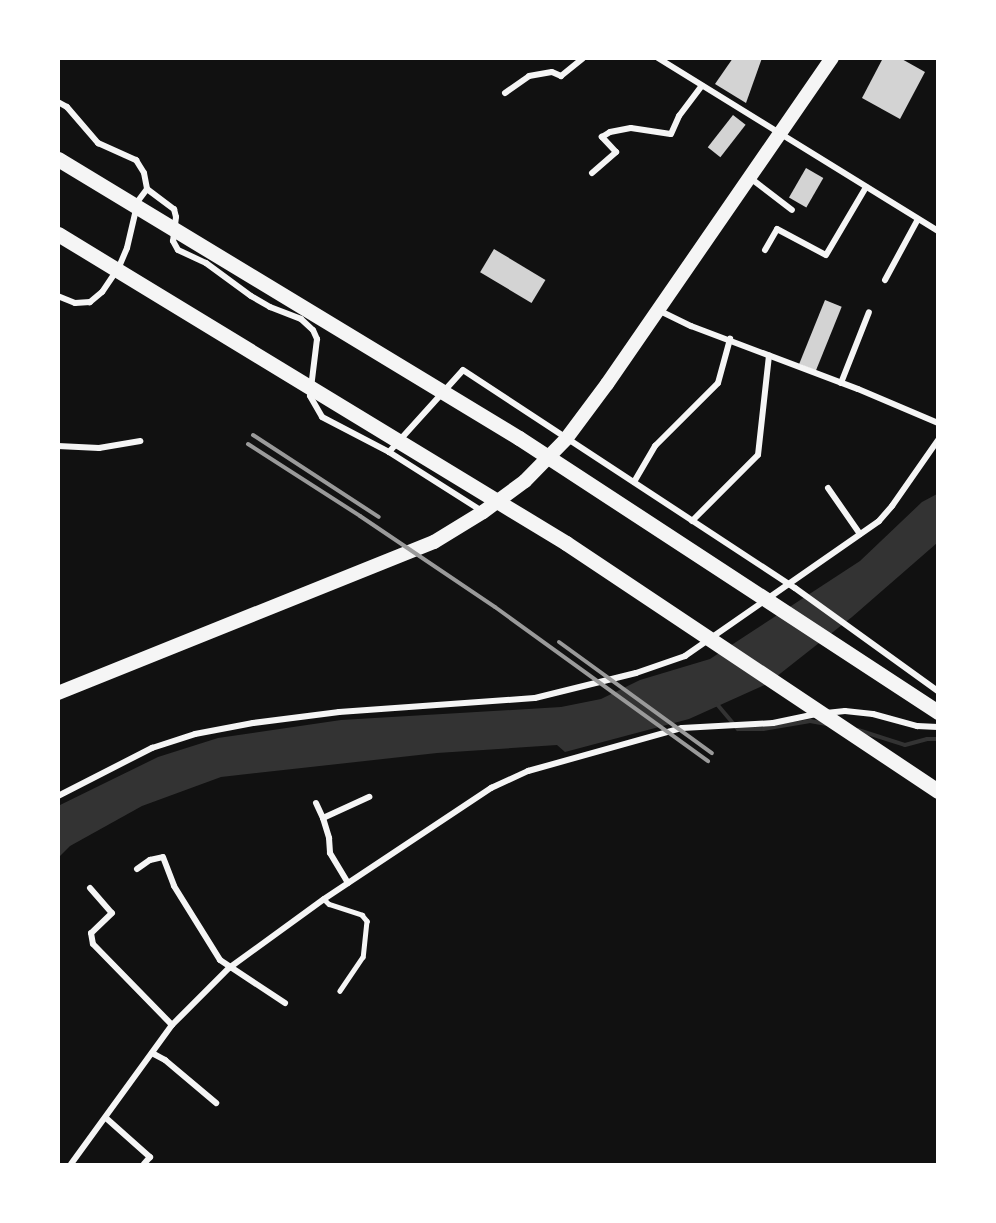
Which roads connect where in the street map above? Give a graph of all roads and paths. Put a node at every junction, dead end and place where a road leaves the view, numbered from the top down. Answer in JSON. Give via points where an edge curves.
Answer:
{"nodes":[{"id":1,"x":583,"y":58,"type":"edge"},
{"id":2,"x":658,"y":58,"type":"edge"},
{"id":3,"x":832,"y":58,"type":"edge"},
{"id":4,"x":702,"y":86,"type":"junction"},
{"id":5,"x":505,"y":93,"type":"dead end"},
{"id":6,"x":58,"y":102,"type":"edge"},
{"id":7,"x":779,"y":134,"type":"junction"},
{"id":8,"x":58,"y":159,"type":"edge"},
{"id":9,"x":592,"y":173,"type":"dead end"},
{"id":10,"x":748,"y":177,"type":"junction"},
{"id":11,"x":866,"y":187,"type":"junction"},
{"id":12,"x":147,"y":189,"type":"junction"},
{"id":13,"x":792,"y":210,"type":"dead end"},
{"id":14,"x":918,"y":219,"type":"junction"},
{"id":15,"x":938,"y":231,"type":"edge"},
{"id":16,"x":65,"y":238,"type":"edge"},
{"id":17,"x":765,"y":250,"type":"dead end"},
{"id":18,"x":885,"y":280,"type":"dead end"},
{"id":19,"x":58,"y":296,"type":"edge"},
{"id":20,"x":658,"y":310,"type":"junction"},
{"id":21,"x":869,"y":312,"type":"dead end"},
{"id":22,"x":730,"y":339,"type":"junction"},
{"id":23,"x":769,"y":356,"type":"junction"},
{"id":24,"x":841,"y":382,"type":"junction"},
{"id":25,"x":938,"y":423,"type":"edge"},
{"id":26,"x":566,"y":439,"type":"junction"},
{"id":27,"x":140,"y":441,"type":"dead end"},
{"id":28,"x":938,"y":441,"type":"edge"},
{"id":29,"x":58,"y":446,"type":"edge"},
{"id":30,"x":389,"y":452,"type":"junction"},
{"id":31,"x":634,"y":482,"type":"junction"},
{"id":32,"x":828,"y":488,"type":"dead end"},
{"id":33,"x":483,"y":512,"type":"junction"},
{"id":34,"x":692,"y":521,"type":"junction"},
{"id":35,"x":860,"y":534,"type":"junction"},
{"id":36,"x":788,"y":583,"type":"junction"},
{"id":37,"x":938,"y":691,"type":"edge"},
{"id":38,"x":58,"y":693,"type":"edge"},
{"id":39,"x":938,"y":712,"type":"edge"},
{"id":40,"x":938,"y":727,"type":"edge"},
{"id":41,"x":938,"y":791,"type":"edge"},
{"id":42,"x":58,"y":796,"type":"edge"},
{"id":43,"x":369,"y":797,"type":"dead end"},
{"id":44,"x":316,"y":803,"type":"dead end"},
{"id":45,"x":323,"y":818,"type":"junction"},
{"id":46,"x":137,"y":868,"type":"dead end"},
{"id":47,"x":348,"y":883,"type":"junction"},
{"id":48,"x":90,"y":888,"type":"dead end"},
{"id":49,"x":324,"y":899,"type":"junction"},
{"id":50,"x":229,"y":968,"type":"junction"},
{"id":51,"x":340,"y":990,"type":"dead end"},
{"id":52,"x":285,"y":1003,"type":"dead end"},
{"id":53,"x":172,"y":1025,"type":"junction"},
{"id":54,"x":152,"y":1053,"type":"junction"},
{"id":55,"x":216,"y":1102,"type":"dead end"},
{"id":56,"x":106,"y":1118,"type":"junction"},
{"id":57,"x":71,"y":1164,"type":"edge"},
{"id":58,"x":144,"y":1164,"type":"edge"}],
"edges":[{"from":1,"to":5,"type":"street","via":[[561,76],[552,72],[529,76]]},
{"from":2,"to":4,"type":"street"},
{"from":3,"to":7,"type":"main road"},
{"from":4,"to":7,"type":"street"},
{"from":4,"to":9,"type":"street","via":[[679,116],[671,134],[631,128],[602,137],[616,152]]},
{"from":6,"to":12,"type":"street","via":[[98,143],[136,160]]},
{"from":7,"to":10,"type":"main road"},
{"from":7,"to":11,"type":"street"},
{"from":8,"to":39,"type":"highway","via":[[519,438]]},
{"from":10,"to":13,"type":"street"},
{"from":10,"to":20,"type":"main road"},
{"from":11,"to":14,"type":"street"},
{"from":11,"to":17,"type":"street","via":[[826,255],[777,229]]},
{"from":12,"to":19,"type":"street","via":[[138,201],[119,267],[102,292],[90,302],[75,303]]},
{"from":12,"to":30,"type":"street","via":[[174,209],[173,241],[178,250],[206,263],[250,296],[300,319],[313,330],[317,339],[310,396],[315,407],[322,417]]},
{"from":14,"to":15,"type":"street"},
{"from":14,"to":18,"type":"street"},
{"from":16,"to":41,"type":"highway","via":[[566,543]]},
{"from":20,"to":22,"type":"street","via":[[691,327]]},
{"from":20,"to":26,"type":"main road"},
{"from":21,"to":24,"type":"street"},
{"from":22,"to":23,"type":"street"},
{"from":22,"to":31,"type":"street","via":[[718,383],[655,446]]},
{"from":23,"to":24,"type":"street"},
{"from":23,"to":34,"type":"street","via":[[758,454]]},
{"from":24,"to":25,"type":"street"},
{"from":26,"to":30,"type":"street","via":[[463,370]]},
{"from":26,"to":31,"type":"street"},
{"from":26,"to":33,"type":"main road","via":[[525,481]]},
{"from":27,"to":29,"type":"street","via":[[99,448]]},
{"from":28,"to":35,"type":"street","via":[[892,507]]},
{"from":30,"to":33,"type":"street"},
{"from":31,"to":34,"type":"street"},
{"from":32,"to":35,"type":"street"},
{"from":33,"to":38,"type":"main road","via":[[434,543]]},
{"from":34,"to":36,"type":"street"},
{"from":35,"to":36,"type":"street"},
{"from":36,"to":37,"type":"street"},
{"from":36,"to":42,"type":"street","via":[[685,656],[636,673],[535,698],[339,712],[195,734],[152,748]]},
{"from":40,"to":47,"type":"street","via":[[845,711],[773,723],[682,728],[510,779]]},
{"from":43,"to":45,"type":"street"},
{"from":44,"to":45,"type":"street"},
{"from":45,"to":47,"type":"street","via":[[330,853]]},
{"from":46,"to":50,"type":"street","via":[[163,857],[174,886],[220,960]]},
{"from":47,"to":49,"type":"street"},
{"from":48,"to":53,"type":"street","via":[[112,913],[91,933],[93,944]]},
{"from":49,"to":50,"type":"street"},
{"from":49,"to":51,"type":"lane","via":[[362,915],[367,921],[363,957]]},
{"from":50,"to":52,"type":"street"},
{"from":50,"to":53,"type":"street"},
{"from":53,"to":54,"type":"street"},
{"from":54,"to":55,"type":"street"},
{"from":54,"to":56,"type":"street"},
{"from":56,"to":57,"type":"street"},
{"from":56,"to":58,"type":"street","via":[[150,1156]]}]}
